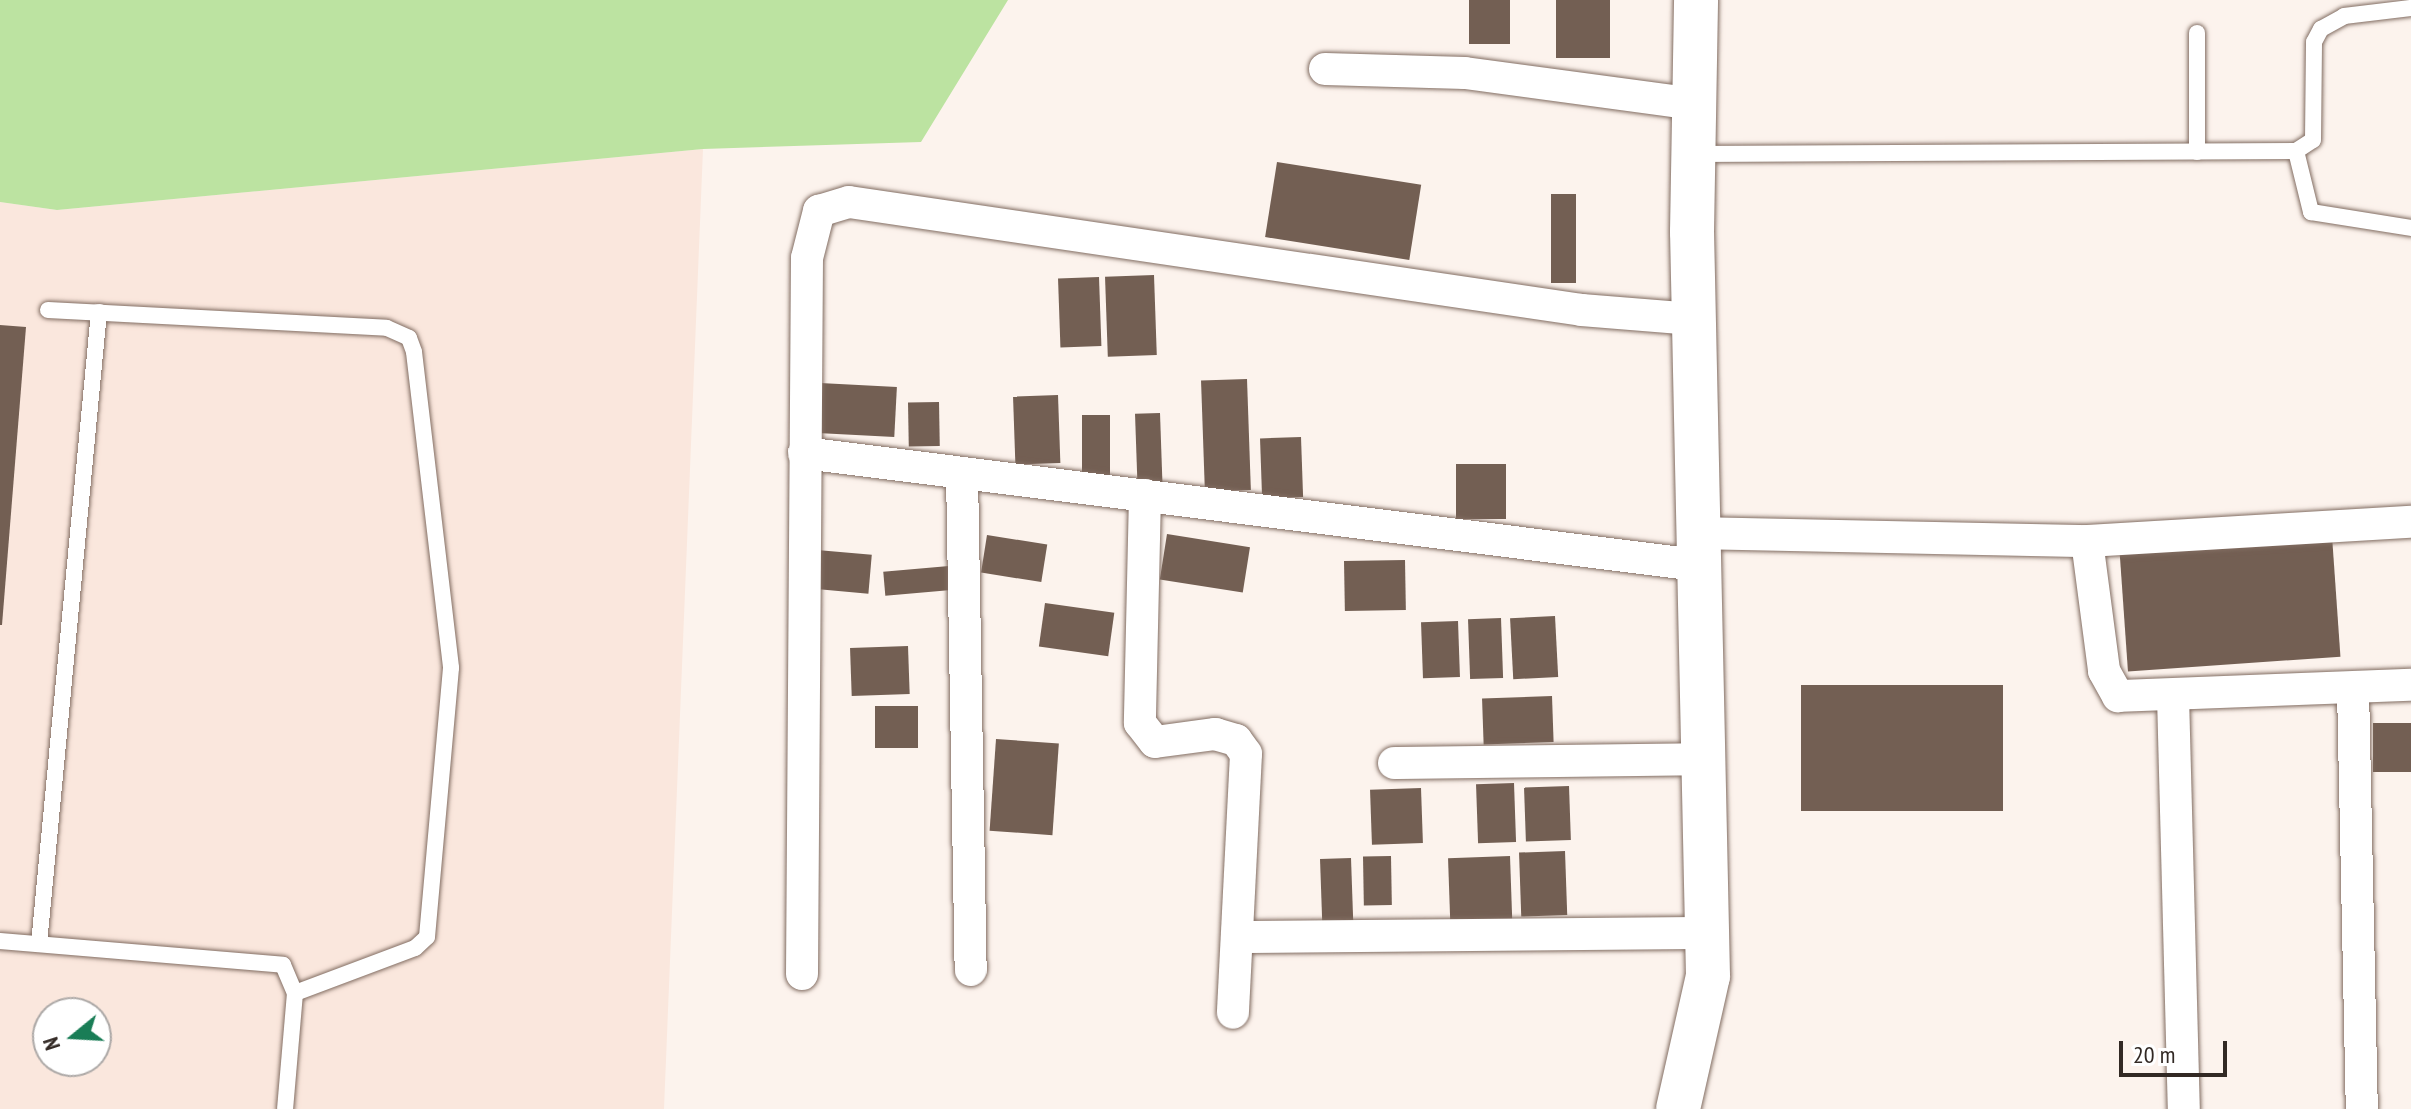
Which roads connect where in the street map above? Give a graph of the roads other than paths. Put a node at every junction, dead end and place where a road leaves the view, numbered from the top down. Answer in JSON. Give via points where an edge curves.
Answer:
{"nodes":[{"id":1,"x":1696,"y":0,"type":"edge"},
{"id":2,"x":2411,"y":8,"type":"edge"},
{"id":3,"x":2197,"y":33,"type":"dead end"},
{"id":4,"x":1325,"y":69,"type":"dead end"},
{"id":5,"x":1694,"y":104,"type":"junction"},
{"id":6,"x":2296,"y":151,"type":"junction"},
{"id":7,"x":2197,"y":152,"type":"junction"},
{"id":8,"x":1693,"y":154,"type":"junction"},
{"id":9,"x":2411,"y":228,"type":"edge"},
{"id":10,"x":48,"y":310,"type":"dead end"},
{"id":11,"x":99,"y":312,"type":"junction"},
{"id":12,"x":1693,"y":319,"type":"junction"},
{"id":13,"x":804,"y":453,"type":"junction"},
{"id":14,"x":962,"y":473,"type":"junction"},
{"id":15,"x":1145,"y":495,"type":"junction"},
{"id":16,"x":2411,"y":522,"type":"edge"},
{"id":17,"x":2087,"y":541,"type":"junction"},
{"id":18,"x":1698,"y":549,"type":"junction"},
{"id":19,"x":2411,"y":685,"type":"edge"},
{"id":20,"x":2353,"y":688,"type":"junction"},
{"id":21,"x":2173,"y":696,"type":"junction"},
{"id":22,"x":1702,"y":759,"type":"junction"},
{"id":23,"x":1394,"y":763,"type":"dead end"},
{"id":24,"x":1707,"y":933,"type":"junction"},
{"id":25,"x":1238,"y":937,"type":"junction"},
{"id":26,"x":0,"y":941,"type":"edge"},
{"id":27,"x":39,"y":944,"type":"junction"},
{"id":28,"x":971,"y":970,"type":"dead end"},
{"id":29,"x":802,"y":974,"type":"dead end"},
{"id":30,"x":295,"y":993,"type":"junction"},
{"id":31,"x":1233,"y":1013,"type":"dead end"},
{"id":32,"x":285,"y":1109,"type":"edge"},
{"id":33,"x":1678,"y":1109,"type":"edge"},
{"id":34,"x":2184,"y":1109,"type":"edge"},
{"id":35,"x":2362,"y":1109,"type":"edge"}],
"edges":[{"from":1,"to":5,"type":"street"},
{"from":2,"to":6,"type":"lane","via":[[2344,16],[2321,29],[2314,42],[2313,140]]},
{"from":3,"to":7,"type":"lane"},
{"from":4,"to":5,"type":"street","via":[[1465,73]]},
{"from":5,"to":8,"type":"street"},
{"from":6,"to":7,"type":"lane"},
{"from":6,"to":9,"type":"lane","via":[[2311,212]]},
{"from":7,"to":8,"type":"lane"},
{"from":8,"to":12,"type":"street"},
{"from":10,"to":11,"type":"lane"},
{"from":11,"to":27,"type":"lane"},
{"from":11,"to":30,"type":"lane","via":[[387,328],[409,338],[414,352],[451,668],[427,937],[415,948]]},
{"from":12,"to":13,"type":"street","via":[[1582,310],[849,202],[819,211],[811,233]]},
{"from":12,"to":18,"type":"street"},
{"from":13,"to":14,"type":"street"},
{"from":13,"to":29,"type":"street"},
{"from":14,"to":15,"type":"street"},
{"from":14,"to":28,"type":"street"},
{"from":15,"to":18,"type":"street"},
{"from":15,"to":25,"type":"street","via":[[1140,723],[1155,742],[1215,734],[1236,740],[1246,754]]},
{"from":16,"to":17,"type":"street"},
{"from":17,"to":18,"type":"street"},
{"from":17,"to":21,"type":"street","via":[[2104,671],[2118,696]]},
{"from":18,"to":22,"type":"street"},
{"from":19,"to":20,"type":"street"},
{"from":20,"to":21,"type":"street"},
{"from":20,"to":35,"type":"street"},
{"from":21,"to":34,"type":"street"},
{"from":22,"to":23,"type":"street"},
{"from":22,"to":24,"type":"street"},
{"from":24,"to":25,"type":"street"},
{"from":24,"to":33,"type":"street","via":[[1708,976]]},
{"from":25,"to":31,"type":"street"},
{"from":26,"to":27,"type":"lane"},
{"from":27,"to":30,"type":"lane","via":[[283,965]]},
{"from":30,"to":32,"type":"lane"}]}
